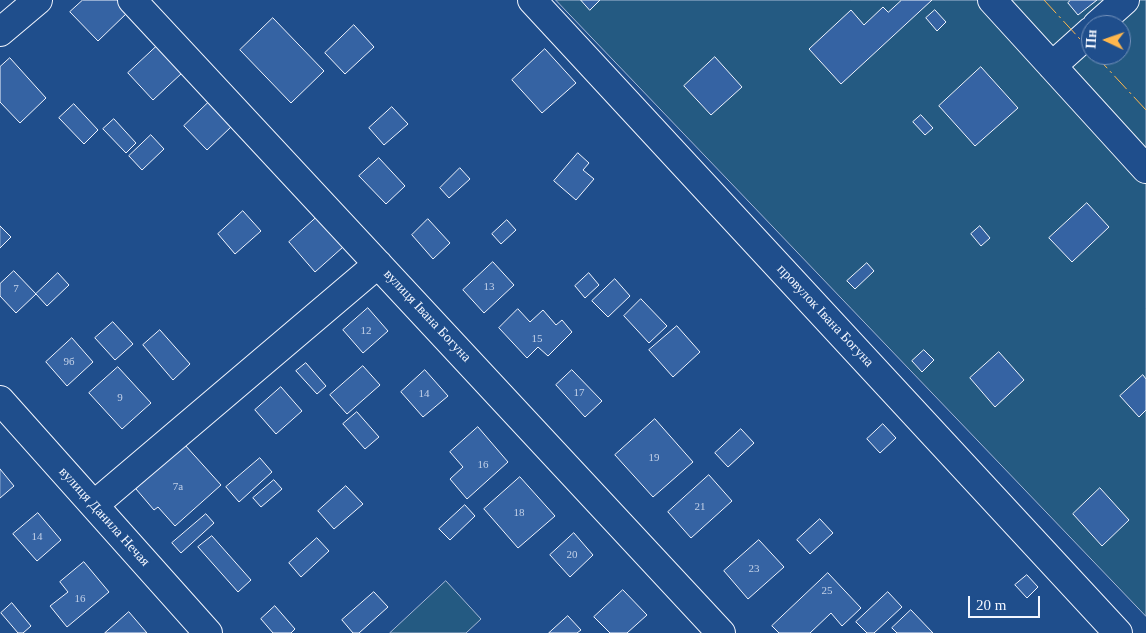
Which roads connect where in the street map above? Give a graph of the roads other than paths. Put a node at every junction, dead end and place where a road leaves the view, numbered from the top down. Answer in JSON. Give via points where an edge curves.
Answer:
{"nodes":[{"id":1,"x":38,"y":0,"type":"edge"},
{"id":2,"x":132,"y":0,"type":"edge"},
{"id":3,"x":532,"y":0,"type":"edge"},
{"id":4,"x":992,"y":0,"type":"edge"},
{"id":5,"x":1124,"y":0,"type":"edge"},
{"id":6,"x":1108,"y":15,"type":"edge"},
{"id":7,"x":0,"y":32,"type":"edge"},
{"id":8,"x":1081,"y":39,"type":"edge"},
{"id":9,"x":1052,"y":66,"type":"junction"},
{"id":10,"x":1146,"y":169,"type":"edge"},
{"id":11,"x":378,"y":264,"type":"junction"},
{"id":12,"x":0,"y":400,"type":"edge"},
{"id":13,"x":94,"y":505,"type":"junction"},
{"id":14,"x":208,"y":633,"type":"edge"},
{"id":15,"x":721,"y":633,"type":"edge"},
{"id":16,"x":1118,"y":633,"type":"edge"}],
"edges":[{"from":1,"to":7,"type":"street"},
{"from":2,"to":11,"type":"street","name":"вулиця Івана Богуна"},
{"from":3,"to":16,"type":"street","name":"провулок Івана Богуна"},
{"from":4,"to":9,"type":"street"},
{"from":5,"to":6,"type":"street"},
{"from":8,"to":9,"type":"street"},
{"from":9,"to":10,"type":"street"},
{"from":11,"to":13,"type":"street"},
{"from":11,"to":15,"type":"street","name":"вулиця Івана Богуна"},
{"from":12,"to":13,"type":"street","name":"вулиця Данила Нечая"},
{"from":13,"to":14,"type":"street","name":"вулиця Данила Нечая"}]}
